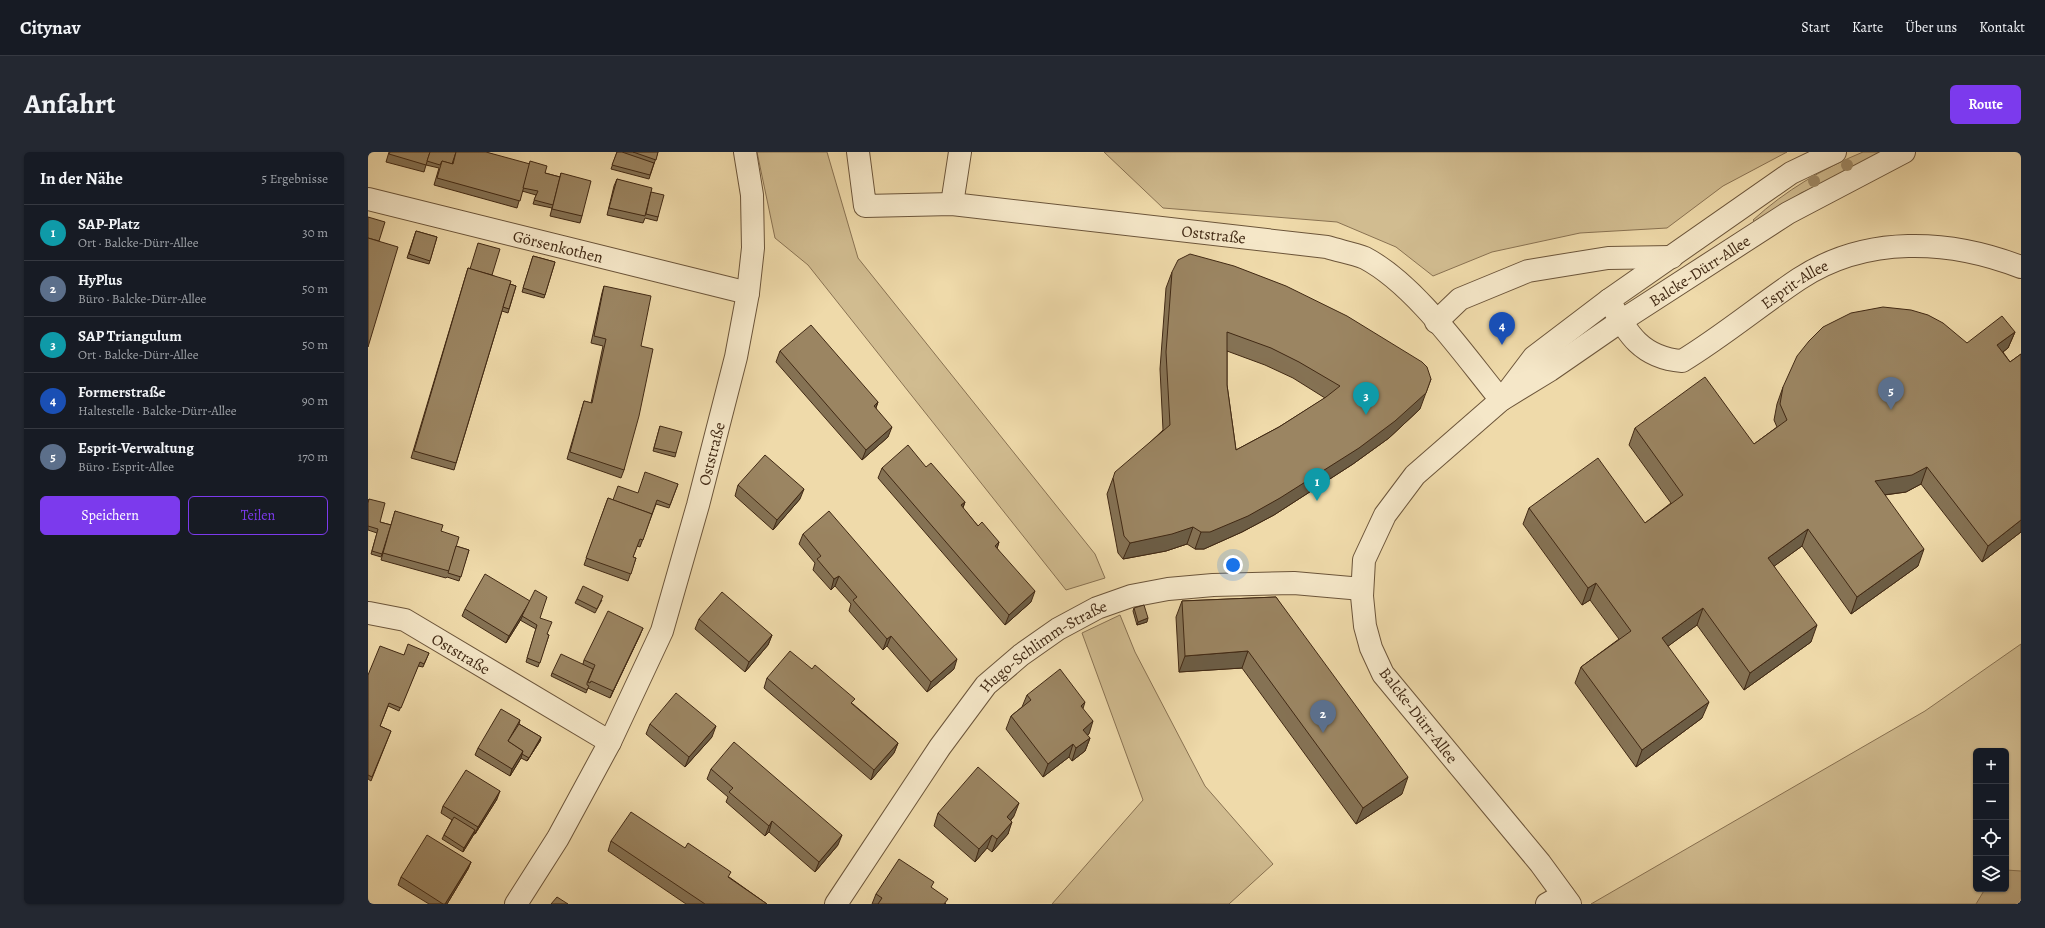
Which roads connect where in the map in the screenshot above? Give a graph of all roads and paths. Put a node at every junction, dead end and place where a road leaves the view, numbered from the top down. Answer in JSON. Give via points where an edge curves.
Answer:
{"nodes":[{"id":1,"x":744,"y":152,"type":"edge"},
{"id":2,"x":858,"y":152,"type":"edge"},
{"id":3,"x":960,"y":152,"type":"edge"},
{"id":4,"x":1835,"y":152,"type":"edge"},
{"id":5,"x":1904,"y":152,"type":"edge"},
{"id":6,"x":368,"y":199,"type":"edge"},
{"id":7,"x":952,"y":204,"type":"junction"},
{"id":8,"x":1672,"y":258,"type":"junction"},
{"id":9,"x":2021,"y":267,"type":"edge"},
{"id":10,"x":748,"y":293,"type":"junction"},
{"id":11,"x":1609,"y":300,"type":"junction"},
{"id":12,"x":1621,"y":321,"type":"junction"},
{"id":13,"x":1436,"y":322,"type":"junction"},
{"id":14,"x":1501,"y":400,"type":"junction"},
{"id":15,"x":1362,"y":589,"type":"junction"},
{"id":16,"x":369,"y":613,"type":"edge"},
{"id":17,"x":610,"y":742,"type":"junction"},
{"id":18,"x":1560,"y":901,"type":"edge"},
{"id":19,"x":516,"y":904,"type":"edge"},
{"id":20,"x":836,"y":904,"type":"edge"}],
"edges":[{"from":1,"to":10,"type":"street","name":"Oststraße","via":[[752,194],[753,241]]},
{"from":2,"to":7,"type":"street","name":"Oststraße","via":[[865,206]]},
{"from":3,"to":7,"type":"street"},
{"from":4,"to":8,"type":"street","name":"Balcke-Dürr-Allee","via":[[1791,173]]},
{"from":5,"to":12,"type":"street","name":"Balcke-Dürr-Allee","via":[[1788,213]]},
{"from":6,"to":10,"type":"street","name":"Görsenkothen"},
{"from":7,"to":13,"type":"street","name":"Oststraße","via":[[1327,247],[1363,258],[1386,271],[1412,294]]},
{"from":8,"to":11,"type":"street","name":"Balcke-Dürr-Allee"},
{"from":8,"to":13,"type":"street","via":[[1608,258],[1528,271],[1460,299]]},
{"from":9,"to":12,"type":"street","name":"Esprit-Allee","via":[[1959,248],[1885,247],[1865,252],[1834,261],[1800,278],[1682,361],[1665,360],[1653,355]]},
{"from":10,"to":17,"type":"street","name":"Oststraße","via":[[736,357],[662,631]]},
{"from":11,"to":12,"type":"street","name":"Esprit-Allee"},
{"from":11,"to":14,"type":"street","name":"Balcke-Dürr-Allee","via":[[1534,357]]},
{"from":12,"to":14,"type":"street","name":"Balcke-Dürr-Allee"},
{"from":13,"to":14,"type":"street","name":"Oststraße"},
{"from":14,"to":15,"type":"street","name":"Balcke-Dürr-Allee","via":[[1415,475],[1395,499],[1384,515],[1364,560]]},
{"from":15,"to":18,"type":"street","name":"Balcke-Dürr-Allee","via":[[1365,626],[1371,648],[1383,674],[1535,857]]},
{"from":15,"to":20,"type":"street","name":"Hugo-Schlimm-Straße","via":[[1321,584],[1261,583],[1168,589],[1131,596],[1097,608],[1058,629],[1021,655],[986,685],[940,747]]},
{"from":16,"to":17,"type":"street","name":"Oststraße","via":[[405,620]]},
{"from":17,"to":19,"type":"street","name":"Oststraße","via":[[558,838]]}]}
